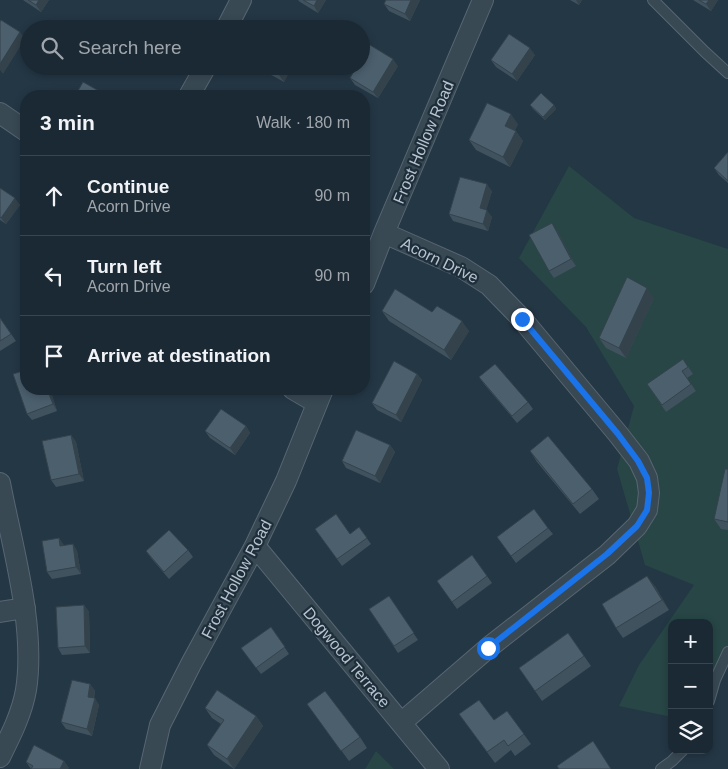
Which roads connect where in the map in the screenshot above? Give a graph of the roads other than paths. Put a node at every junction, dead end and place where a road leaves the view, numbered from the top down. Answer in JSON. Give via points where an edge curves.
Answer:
{"nodes":[{"id":1,"x":241,"y":0,"type":"edge"},
{"id":2,"x":483,"y":0,"type":"edge"},
{"id":3,"x":653,"y":0,"type":"edge"},
{"id":4,"x":231,"y":20,"type":"edge"},
{"id":5,"x":728,"y":73,"type":"edge"},
{"id":6,"x":201,"y":75,"type":"edge"},
{"id":7,"x":193,"y":90,"type":"edge"},
{"id":8,"x":0,"y":113,"type":"edge"},
{"id":9,"x":20,"y":127,"type":"edge"},
{"id":10,"x":384,"y":233,"type":"junction"},
{"id":11,"x":370,"y":269,"type":"edge"},
{"id":12,"x":320,"y":396,"type":"edge"},
{"id":13,"x":0,"y":483,"type":"edge"},
{"id":14,"x":255,"y":546,"type":"junction"},
{"id":15,"x":25,"y":608,"type":"junction"},
{"id":16,"x":0,"y":612,"type":"edge"},
{"id":17,"x":728,"y":652,"type":"edge"},
{"id":18,"x":713,"y":687,"type":"edge"},
{"id":19,"x":401,"y":723,"type":"junction"},
{"id":20,"x":679,"y":754,"type":"edge"},
{"id":21,"x":0,"y":757,"type":"edge"},
{"id":22,"x":150,"y":769,"type":"edge"},
{"id":23,"x":439,"y":769,"type":"edge"},
{"id":24,"x":661,"y":769,"type":"edge"}],
"edges":[{"from":1,"to":4,"type":"street"},
{"from":2,"to":10,"type":"street","name":"Frost Hollow Road"},
{"from":3,"to":5,"type":"lane"},
{"from":6,"to":7,"type":"street"},
{"from":8,"to":9,"type":"street"},
{"from":10,"to":11,"type":"street","name":"Frost Hollow Road"},
{"from":10,"to":19,"type":"street","name":"Acorn Drive","via":[[461,267],[489,285],[522,319],[618,434],[647,478],[649,493],[647,510],[637,526],[607,554],[488,648]]},
{"from":12,"to":14,"type":"street","name":"Frost Hollow Road","via":[[286,481]]},
{"from":13,"to":15,"type":"street"},
{"from":14,"to":19,"type":"street","name":"Dogwood Terrace"},
{"from":14,"to":22,"type":"street","name":"Frost Hollow Road","via":[[160,725]]},
{"from":15,"to":16,"type":"street"},
{"from":15,"to":21,"type":"street","via":[[26,691],[18,720]]},
{"from":17,"to":18,"type":"lane"},
{"from":19,"to":23,"type":"street","name":"Dogwood Terrace"},
{"from":20,"to":24,"type":"lane"}]}
